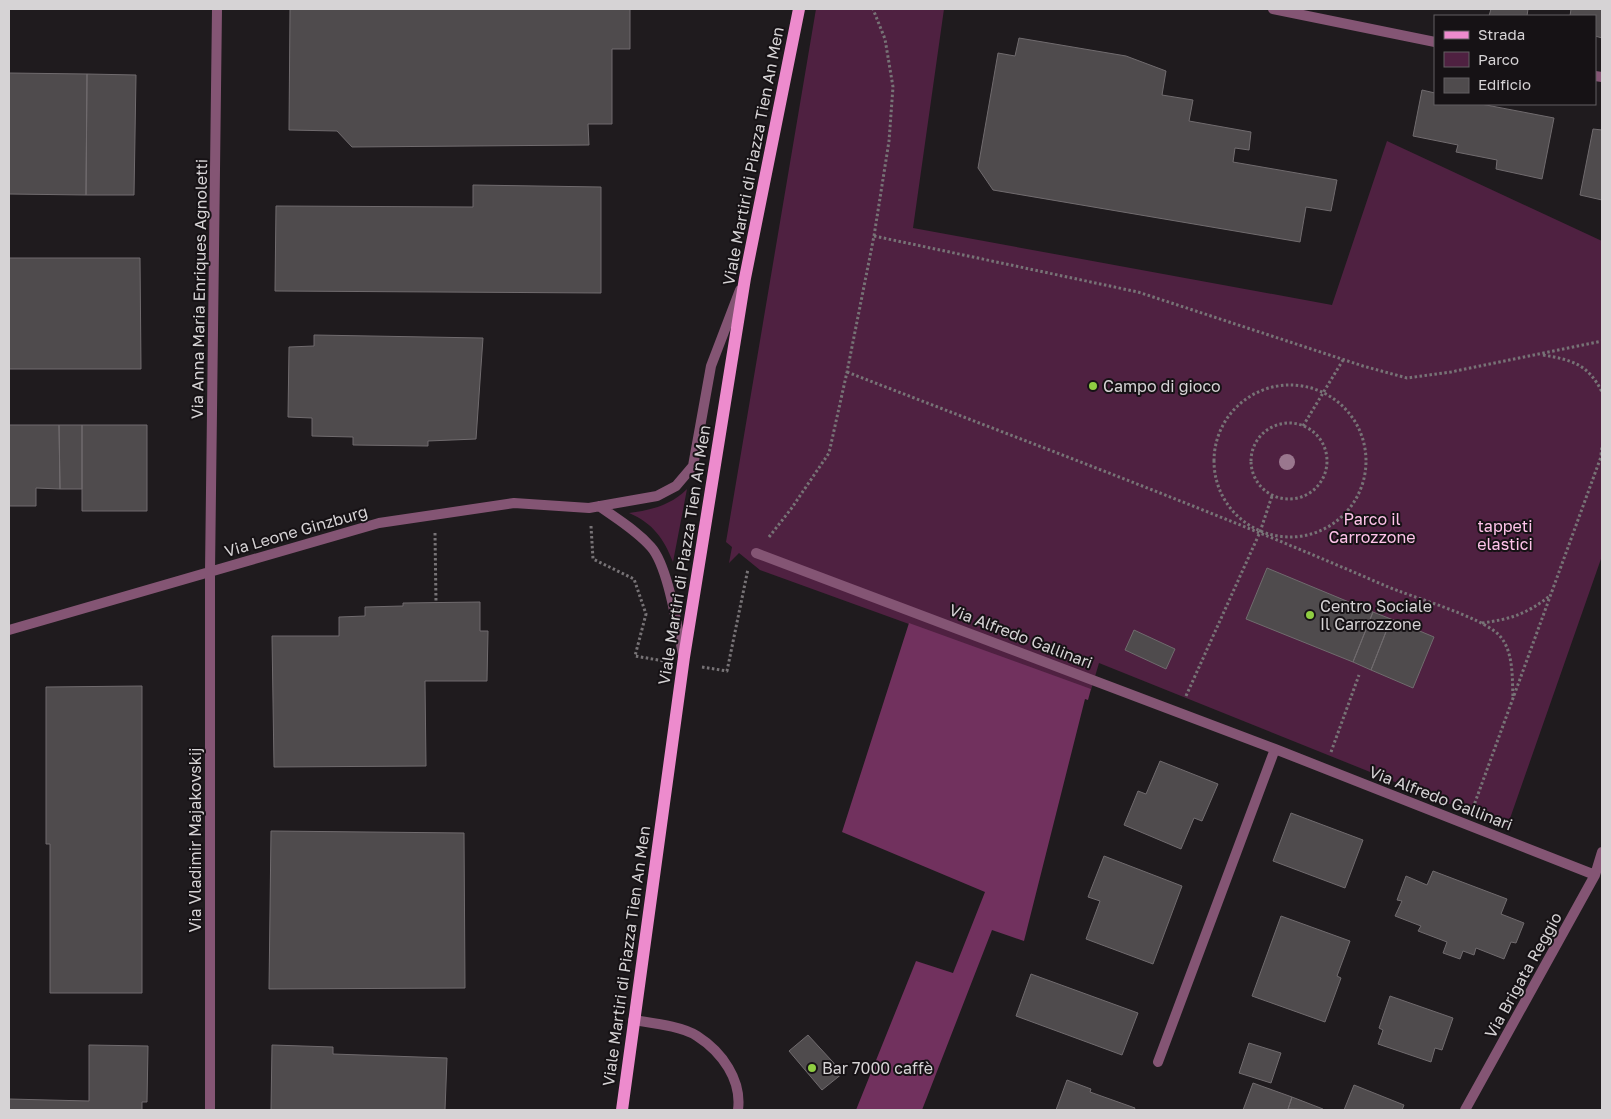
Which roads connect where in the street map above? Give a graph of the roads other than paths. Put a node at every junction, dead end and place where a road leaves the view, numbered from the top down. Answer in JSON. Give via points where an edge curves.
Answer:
{"nodes":[{"id":1,"x":217,"y":9,"type":"edge"},
{"id":2,"x":799,"y":9,"type":"edge"},
{"id":3,"x":1273,"y":9,"type":"edge"},
{"id":4,"x":1434,"y":42,"type":"edge"},
{"id":5,"x":745,"y":278,"type":"junction"},
{"id":6,"x":594,"y":507,"type":"junction"},
{"id":7,"x":756,"y":553,"type":"road end"},
{"id":8,"x":210,"y":570,"type":"junction"},
{"id":9,"x":9,"y":630,"type":"edge"},
{"id":10,"x":684,"y":657,"type":"junction"},
{"id":11,"x":1275,"y":749,"type":"junction"},
{"id":12,"x":1602,"y":852,"type":"edge"},
{"id":13,"x":1595,"y":875,"type":"junction"},
{"id":14,"x":633,"y":1020,"type":"junction"},
{"id":15,"x":1158,"y":1062,"type":"dead end"},
{"id":16,"x":210,"y":1110,"type":"edge"},
{"id":17,"x":622,"y":1110,"type":"edge"},
{"id":18,"x":738,"y":1110,"type":"edge"},
{"id":19,"x":1465,"y":1110,"type":"edge"}],
"edges":[{"from":1,"to":8,"type":"street","name":"Via Anna Maria Enriques Agnoletti"},
{"from":2,"to":5,"type":"main road","name":"Viale Martiri di Piazza Tien An Men"},
{"from":3,"to":4,"type":"street"},
{"from":5,"to":6,"type":"street","name":"Via Leone Ginzburg","via":[[711,366],[693,466],[676,486],[657,496]]},
{"from":5,"to":10,"type":"main road","name":"Viale Martiri di Piazza Tien An Men"},
{"from":6,"to":8,"type":"street","name":"Via Leone Ginzburg","via":[[514,503],[380,523]]},
{"from":6,"to":10,"type":"street","name":"Via Leone Ginzburg","via":[[631,528],[652,548],[664,573]]},
{"from":7,"to":11,"type":"street","name":"Via Alfredo Gallinari"},
{"from":8,"to":9,"type":"street","name":"Via Leone Ginzburg"},
{"from":8,"to":16,"type":"street","name":"Via Vladimir Majakovskij"},
{"from":10,"to":14,"type":"main road","name":"Viale Martiri di Piazza Tien An Men"},
{"from":11,"to":13,"type":"street","name":"Via Alfredo Gallinari"},
{"from":11,"to":15,"type":"street"},
{"from":12,"to":13,"type":"street","name":"Via Brigata Reggio"},
{"from":13,"to":19,"type":"street","name":"Via Brigata Reggio"},
{"from":14,"to":17,"type":"main road","name":"Viale Martiri di Piazza Tien An Men"},
{"from":14,"to":18,"type":"street","via":[[696,1035],[722,1058],[734,1077]]}]}
